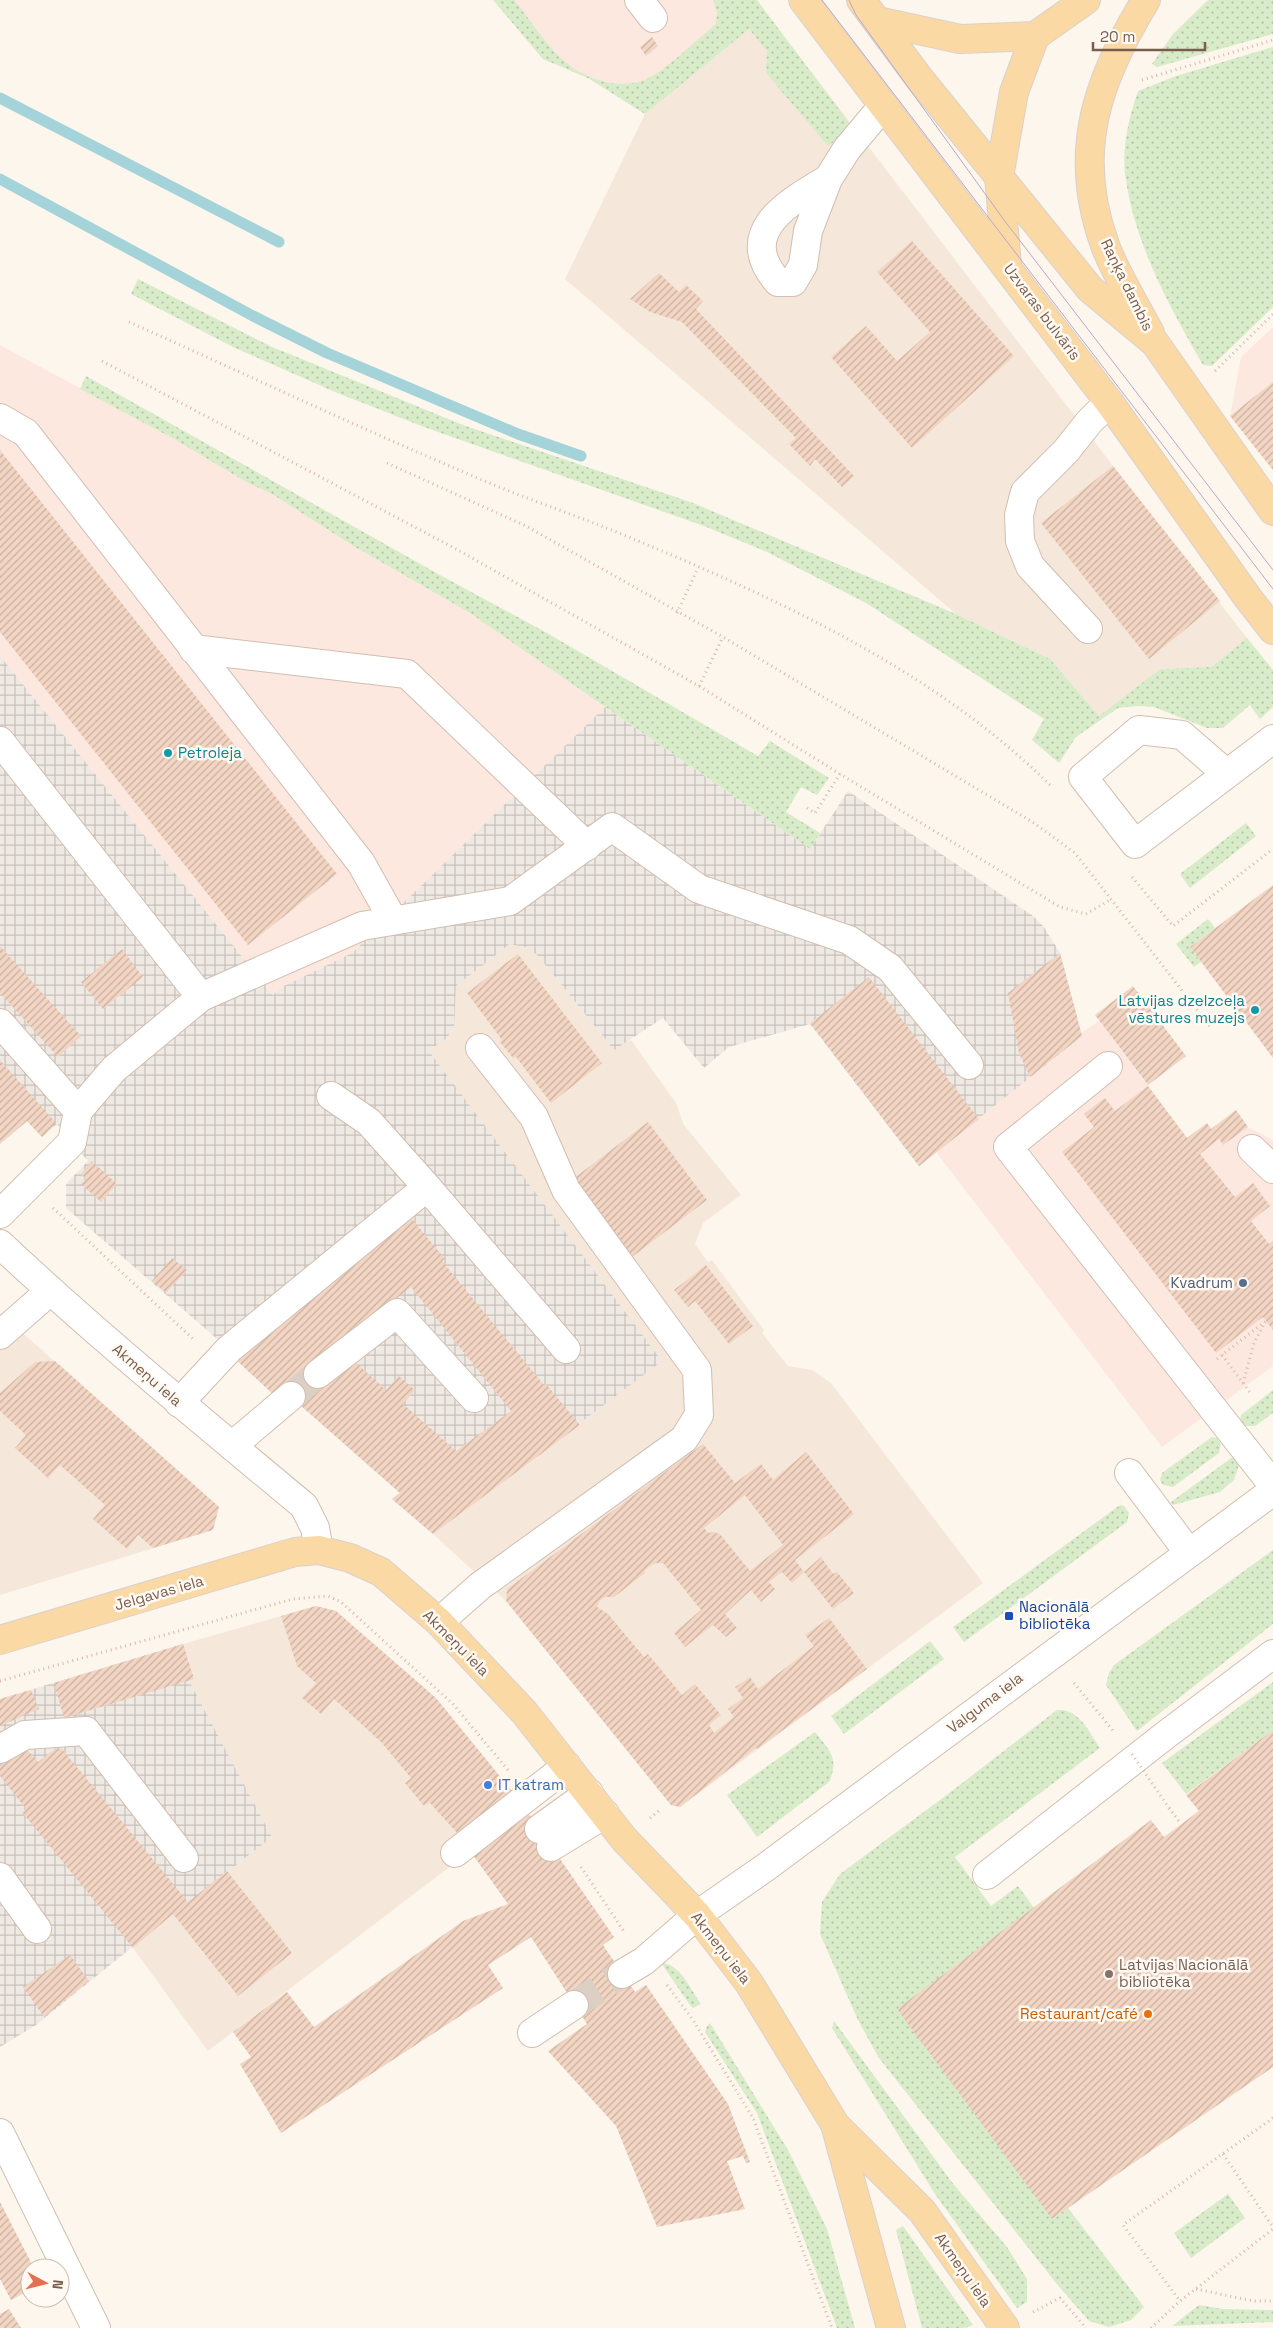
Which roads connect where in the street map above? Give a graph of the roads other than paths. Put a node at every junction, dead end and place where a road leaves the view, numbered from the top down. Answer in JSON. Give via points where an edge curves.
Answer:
{"nodes":[{"id":1,"x":803,"y":0,"type":"edge"},
{"id":2,"x":861,"y":0,"type":"edge"},
{"id":3,"x":1086,"y":0,"type":"edge"},
{"id":4,"x":1146,"y":0,"type":"edge"},
{"id":5,"x":877,"y":21,"type":"junction"},
{"id":6,"x":1035,"y":36,"type":"junction"},
{"id":7,"x":883,"y":106,"type":"junction"},
{"id":8,"x":999,"y":177,"type":"junction"},
{"id":9,"x":828,"y":179,"type":"dead end"},
{"id":10,"x":1007,"y":265,"type":"junction"},
{"id":11,"x":1155,"y":343,"type":"junction"},
{"id":12,"x":1109,"y":402,"type":"junction"},
{"id":13,"x":0,"y":418,"type":"edge"},
{"id":14,"x":1273,"y":511,"type":"edge"},
{"id":15,"x":1088,"y":630,"type":"dead end"},
{"id":16,"x":1273,"y":630,"type":"edge"},
{"id":17,"x":193,"y":648,"type":"junction"},
{"id":18,"x":1273,"y":739,"type":"edge"},
{"id":19,"x":0,"y":741,"type":"edge"},
{"id":20,"x":1226,"y":774,"type":"junction"},
{"id":21,"x":586,"y":846,"type":"junction"},
{"id":22,"x":393,"y":920,"type":"junction"},
{"id":23,"x":201,"y":997,"type":"junction"},
{"id":24,"x":0,"y":1023,"type":"edge"},
{"id":25,"x":480,"y":1048,"type":"dead end"},
{"id":26,"x":969,"y":1065,"type":"dead end"},
{"id":27,"x":1108,"y":1066,"type":"dead end"},
{"id":28,"x":331,"y":1096,"type":"dead end"},
{"id":29,"x":78,"y":1110,"type":"junction"},
{"id":30,"x":1252,"y":1149,"type":"dead end"},
{"id":31,"x":1273,"y":1169,"type":"edge"},
{"id":32,"x":427,"y":1187,"type":"junction"},
{"id":33,"x":0,"y":1214,"type":"edge"},
{"id":34,"x":0,"y":1244,"type":"edge"},
{"id":35,"x":50,"y":1291,"type":"junction"},
{"id":36,"x":0,"y":1334,"type":"edge"},
{"id":37,"x":566,"y":1349,"type":"dead end"},
{"id":38,"x":318,"y":1374,"type":"tunnel mouth"},
{"id":39,"x":290,"y":1396,"type":"tunnel mouth"},
{"id":40,"x":474,"y":1398,"type":"dead end"},
{"id":41,"x":179,"y":1403,"type":"junction"},
{"id":42,"x":232,"y":1446,"type":"junction"},
{"id":43,"x":1129,"y":1473,"type":"dead end"},
{"id":44,"x":1273,"y":1485,"type":"edge"},
{"id":45,"x":1273,"y":1491,"type":"edge"},
{"id":46,"x":319,"y":1550,"type":"junction"},
{"id":47,"x":1189,"y":1553,"type":"junction"},
{"id":48,"x":439,"y":1622,"type":"junction"},
{"id":49,"x":0,"y":1640,"type":"edge"},
{"id":50,"x":1273,"y":1654,"type":"edge"},
{"id":51,"x":0,"y":1748,"type":"edge"},
{"id":52,"x":567,"y":1766,"type":"junction"},
{"id":53,"x":597,"y":1803,"type":"junction"},
{"id":54,"x":551,"y":1838,"type":"road end"},
{"id":55,"x":454,"y":1853,"type":"dead end"},
{"id":56,"x":184,"y":1858,"type":"dead end"},
{"id":57,"x":987,"y":1876,"type":"dead end"},
{"id":58,"x":0,"y":1877,"type":"edge"},
{"id":59,"x":697,"y":1915,"type":"junction"},
{"id":60,"x":37,"y":1929,"type":"dead end"},
{"id":61,"x":633,"y":1968,"type":"tunnel mouth"},
{"id":62,"x":574,"y":2005,"type":"tunnel mouth"},
{"id":63,"x":532,"y":2033,"type":"dead end"},
{"id":64,"x":836,"y":2126,"type":"junction"},
{"id":65,"x":0,"y":2133,"type":"edge"},
{"id":66,"x":1015,"y":2322,"type":"edge"},
{"id":67,"x":96,"y":2328,"type":"edge"},
{"id":68,"x":891,"y":2328,"type":"edge"}],
"edges":[{"from":1,"to":7,"type":"main road","name":"Uzvaras bulvāris"},
{"from":2,"to":5,"type":"main road"},
{"from":3,"to":6,"type":"main road"},
{"from":4,"to":11,"type":"main road","name":"Raņķa dambis","via":[[1099,95],[1090,138],[1090,192],[1105,246]]},
{"from":5,"to":6,"type":"main road","via":[[960,39]]},
{"from":5,"to":8,"type":"main road"},
{"from":6,"to":8,"type":"main road","via":[[1014,92]]},
{"from":7,"to":9,"type":"street","via":[[847,149]]},
{"from":7,"to":10,"type":"main road","name":"Uzvaras bulvāris"},
{"from":8,"to":10,"type":"main road"},
{"from":8,"to":11,"type":"main road","via":[[1090,289]]},
{"from":10,"to":12,"type":"main road","name":"Uzvaras bulvāris"},
{"from":11,"to":14,"type":"main road"},
{"from":12,"to":15,"type":"street","via":[[1025,492],[1018,515],[1020,541],[1030,566]]},
{"from":12,"to":16,"type":"main road","name":"Uzvaras bulvāris"},
{"from":13,"to":17,"type":"street","via":[[26,433]]},
{"from":17,"to":21,"type":"street","via":[[407,674]]},
{"from":17,"to":22,"type":"street","via":[[361,863]]},
{"from":18,"to":20,"type":"street"},
{"from":19,"to":23,"type":"street"},
{"from":20,"to":20,"type":"street","via":[[1136,844],[1083,777],[1139,730],[1182,735]]},
{"from":21,"to":22,"type":"street","via":[[510,901]]},
{"from":21,"to":26,"type":"street","via":[[612,827],[699,889],[849,940],[890,968]]},
{"from":22,"to":23,"type":"street","via":[[362,926]]},
{"from":23,"to":29,"type":"street","via":[[114,1069]]},
{"from":24,"to":29,"type":"street"},
{"from":25,"to":48,"type":"street","via":[[534,1116],[566,1190],[697,1370],[699,1415],[684,1439],[480,1586]]},
{"from":27,"to":44,"type":"street","via":[[1008,1147]]},
{"from":28,"to":32,"type":"street","via":[[369,1122]]},
{"from":29,"to":33,"type":"street","via":[[72,1142]]},
{"from":30,"to":31,"type":"street"},
{"from":32,"to":37,"type":"street"},
{"from":32,"to":41,"type":"street","via":[[217,1361]]},
{"from":34,"to":35,"type":"street","name":"Akmeņu iela"},
{"from":35,"to":36,"type":"street"},
{"from":35,"to":41,"type":"street","name":"Akmeņu iela"},
{"from":38,"to":40,"type":"street","via":[[397,1313]]},
{"from":39,"to":42,"type":"street"},
{"from":41,"to":42,"type":"street","name":"Akmeņu iela"},
{"from":42,"to":46,"type":"street","name":"Akmeņu iela","via":[[304,1506],[315,1528]]},
{"from":43,"to":47,"type":"street"},
{"from":45,"to":47,"type":"street","name":"Valguma iela"},
{"from":46,"to":48,"type":"main road","name":"Akmeņu iela","via":[[350,1558],[380,1572]]},
{"from":46,"to":49,"type":"main road","name":"Jelgavas iela","via":[[295,1552]]},
{"from":47,"to":59,"type":"street","name":"Valguma iela"},
{"from":48,"to":52,"type":"main road","name":"Akmeņu iela","via":[[524,1712]]},
{"from":50,"to":57,"type":"street"},
{"from":51,"to":56,"type":"street","via":[[25,1735],[86,1732]]},
{"from":52,"to":53,"type":"main road","name":"Akmeņu iela"},
{"from":52,"to":55,"type":"street"},
{"from":53,"to":54,"type":"street"},
{"from":53,"to":59,"type":"main road","name":"Akmeņu iela","via":[[624,1839]]},
{"from":58,"to":60,"type":"street"},
{"from":59,"to":61,"type":"street","name":"Valguma iela"},
{"from":59,"to":64,"type":"main road","name":"Akmeņu iela","via":[[749,1983]]},
{"from":62,"to":63,"type":"street"},
{"from":64,"to":66,"type":"main road","name":"Akmeņu iela","via":[[922,2212]]},
{"from":64,"to":68,"type":"main road","name":"Akmeņu iela"},
{"from":65,"to":67,"type":"street"}]}
